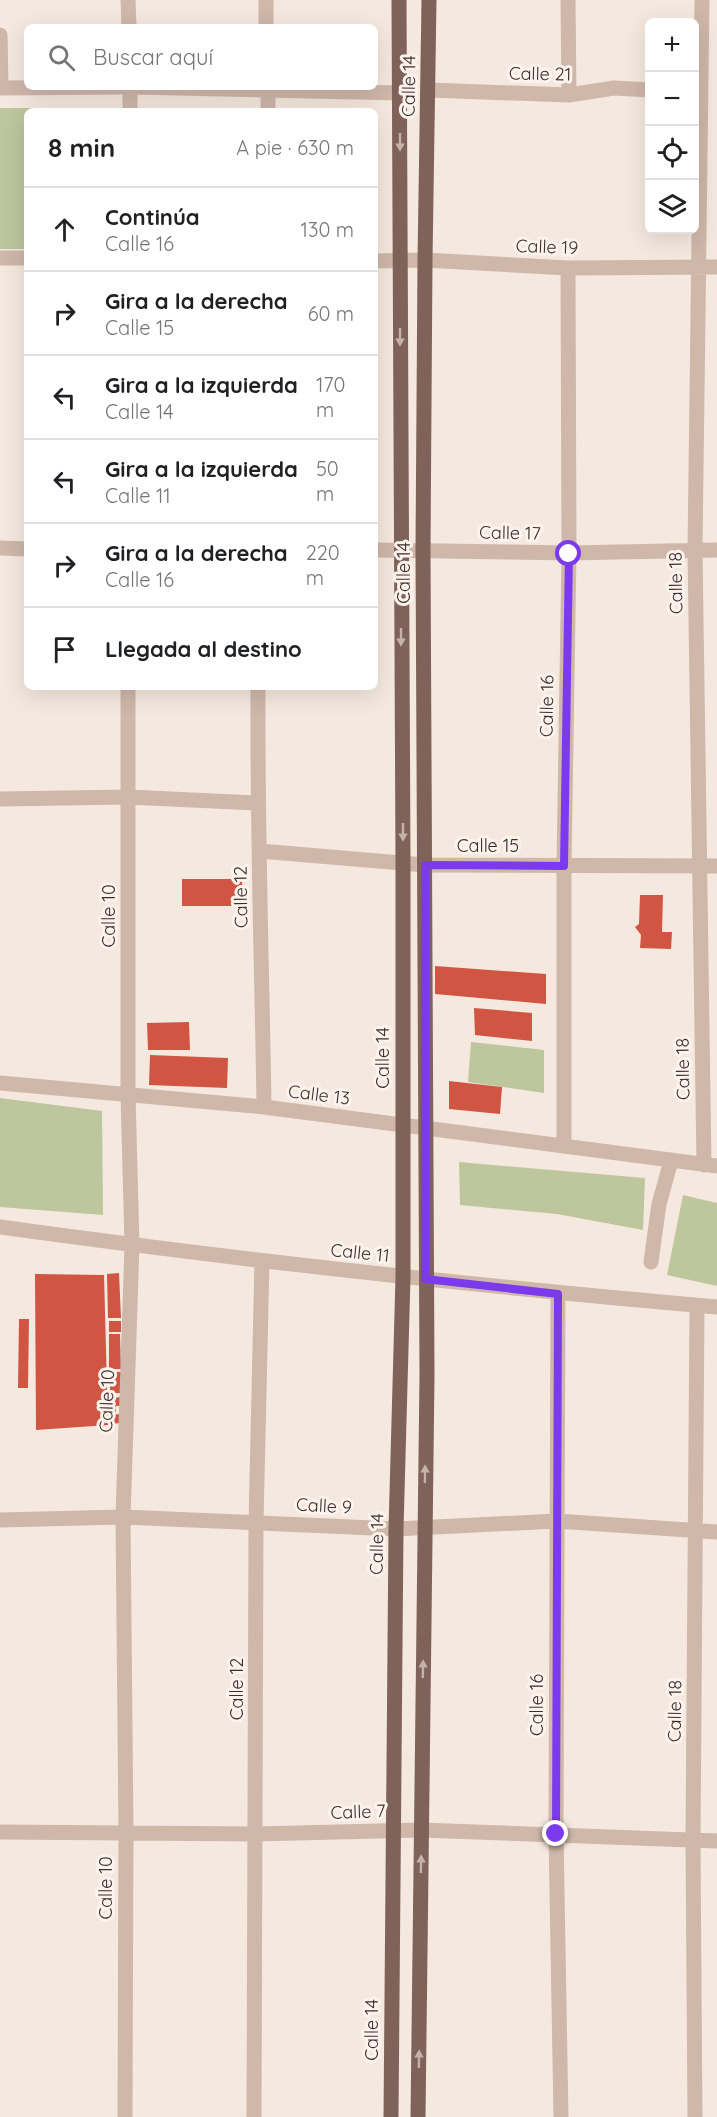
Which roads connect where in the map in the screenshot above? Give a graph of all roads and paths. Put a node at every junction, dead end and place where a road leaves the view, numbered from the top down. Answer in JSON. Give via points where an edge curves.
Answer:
{"nodes":[{"id":1,"x":128,"y":0,"type":"edge"},
{"id":2,"x":266,"y":0,"type":"edge"},
{"id":3,"x":399,"y":0,"type":"edge"},
{"id":4,"x":429,"y":0,"type":"edge"},
{"id":5,"x":568,"y":0,"type":"edge"},
{"id":6,"x":702,"y":0,"type":"edge"},
{"id":7,"x":129,"y":24,"type":"edge"},
{"id":8,"x":266,"y":24,"type":"edge"},
{"id":9,"x":0,"y":34,"type":"edge"},
{"id":10,"x":698,"y":72,"type":"edge"},
{"id":11,"x":1,"y":88,"type":"edge"},
{"id":12,"x":24,"y":88,"type":"edge"},
{"id":13,"x":131,"y":90,"type":"edge"},
{"id":14,"x":268,"y":90,"type":"edge"},
{"id":15,"x":321,"y":90,"type":"edge"},
{"id":16,"x":429,"y":90,"type":"junction"},
{"id":17,"x":645,"y":90,"type":"edge"},
{"id":18,"x":400,"y":93,"type":"junction"},
{"id":19,"x":569,"y":95,"type":"junction"},
{"id":20,"x":130,"y":108,"type":"edge"},
{"id":21,"x":268,"y":108,"type":"edge"},
{"id":22,"x":697,"y":126,"type":"edge"},
{"id":23,"x":0,"y":258,"type":"edge"},
{"id":24,"x":24,"y":258,"type":"edge"},
{"id":25,"x":400,"y":260,"type":"junction"},
{"id":26,"x":425,"y":260,"type":"junction"},
{"id":27,"x":378,"y":261,"type":"edge"},
{"id":28,"x":697,"y":267,"type":"junction"},
{"id":29,"x":717,"y":267,"type":"edge"},
{"id":30,"x":568,"y":268,"type":"junction"},
{"id":31,"x":0,"y":548,"type":"edge"},
{"id":32,"x":24,"y":549,"type":"edge"},
{"id":33,"x":378,"y":550,"type":"edge"},
{"id":34,"x":401,"y":550,"type":"junction"},
{"id":35,"x":423,"y":550,"type":"junction"},
{"id":36,"x":695,"y":550,"type":"junction"},
{"id":37,"x":717,"y":550,"type":"edge"},
{"id":38,"x":569,"y":554,"type":"junction"},
{"id":39,"x":128,"y":690,"type":"edge"},
{"id":40,"x":258,"y":690,"type":"edge"},
{"id":41,"x":128,"y":797,"type":"junction"},
{"id":42,"x":0,"y":799,"type":"edge"},
{"id":43,"x":257,"y":803,"type":"junction"},
{"id":44,"x":260,"y":851,"type":"junction"},
{"id":45,"x":403,"y":864,"type":"junction"},
{"id":46,"x":425,"y":865,"type":"junction"},
{"id":47,"x":564,"y":866,"type":"junction"},
{"id":48,"x":700,"y":866,"type":"junction"},
{"id":49,"x":717,"y":866,"type":"edge"},
{"id":50,"x":0,"y":1083,"type":"edge"},
{"id":51,"x":128,"y":1095,"type":"junction"},
{"id":52,"x":264,"y":1107,"type":"junction"},
{"id":53,"x":402,"y":1124,"type":"junction"},
{"id":54,"x":425,"y":1127,"type":"junction"},
{"id":55,"x":564,"y":1146,"type":"junction"},
{"id":56,"x":670,"y":1161,"type":"junction"},
{"id":57,"x":711,"y":1165,"type":"edge"},
{"id":58,"x":0,"y":1227,"type":"edge"},
{"id":59,"x":132,"y":1245,"type":"junction"},
{"id":60,"x":262,"y":1261,"type":"junction"},
{"id":61,"x":651,"y":1262,"type":"dead end"},
{"id":62,"x":403,"y":1277,"type":"junction"},
{"id":63,"x":425,"y":1279,"type":"junction"},
{"id":64,"x":558,"y":1294,"type":"junction"},
{"id":65,"x":697,"y":1306,"type":"junction"},
{"id":66,"x":717,"y":1307,"type":"edge"},
{"id":67,"x":123,"y":1517,"type":"junction"},
{"id":68,"x":0,"y":1520,"type":"edge"},
{"id":69,"x":557,"y":1521,"type":"junction"},
{"id":70,"x":256,"y":1522,"type":"junction"},
{"id":71,"x":424,"y":1527,"type":"junction"},
{"id":72,"x":396,"y":1529,"type":"junction"},
{"id":73,"x":696,"y":1531,"type":"junction"},
{"id":74,"x":717,"y":1532,"type":"edge"},
{"id":75,"x":393,"y":1830,"type":"junction"},
{"id":76,"x":421,"y":1830,"type":"junction"},
{"id":77,"x":0,"y":1832,"type":"edge"},
{"id":78,"x":126,"y":1833,"type":"junction"},
{"id":79,"x":256,"y":1834,"type":"junction"},
{"id":80,"x":556,"y":1834,"type":"junction"},
{"id":81,"x":693,"y":1840,"type":"junction"},
{"id":82,"x":717,"y":1841,"type":"edge"},
{"id":83,"x":124,"y":2117,"type":"edge"},
{"id":84,"x":254,"y":2117,"type":"edge"},
{"id":85,"x":392,"y":2117,"type":"edge"},
{"id":86,"x":418,"y":2117,"type":"edge"},
{"id":87,"x":561,"y":2117,"type":"edge"},
{"id":88,"x":695,"y":2117,"type":"edge"}],
"edges":[{"from":1,"to":7,"type":"street"},
{"from":2,"to":8,"type":"street"},
{"from":3,"to":18,"type":"main road","name":"Calle 14"},
{"from":4,"to":16,"type":"main road","name":"Calle 14"},
{"from":5,"to":19,"type":"street"},
{"from":6,"to":10,"type":"street","name":"Calle 18"},
{"from":9,"to":11,"type":"street"},
{"from":11,"to":12,"type":"street"},
{"from":13,"to":20,"type":"street"},
{"from":14,"to":21,"type":"street"},
{"from":15,"to":18,"type":"street"},
{"from":16,"to":19,"type":"street","name":"Calle 21"},
{"from":16,"to":26,"type":"main road","name":"Calle 14"},
{"from":17,"to":19,"type":"street","name":"Calle 21","via":[[614,88]]},
{"from":18,"to":25,"type":"main road","name":"Calle 14","one_way":true},
{"from":22,"to":28,"type":"street","name":"Calle 18"},
{"from":23,"to":24,"type":"street"},
{"from":25,"to":26,"type":"street","name":"Calle 19"},
{"from":25,"to":27,"type":"street","name":"Calle 19"},
{"from":25,"to":34,"type":"main road","name":"Calle 14","one_way":true},
{"from":26,"to":30,"type":"street","name":"Calle 19"},
{"from":26,"to":35,"type":"main road","name":"Calle 14"},
{"from":28,"to":29,"type":"street","name":"Calle 19"},
{"from":28,"to":30,"type":"street","name":"Calle 19"},
{"from":28,"to":36,"type":"street","name":"Calle 18"},
{"from":30,"to":38,"type":"street","name":"Calle 16"},
{"from":31,"to":32,"type":"street"},
{"from":33,"to":34,"type":"street","name":"Calle 17"},
{"from":34,"to":35,"type":"street","name":"Calle 17"},
{"from":34,"to":45,"type":"main road","name":"Calle 14","one_way":true},
{"from":35,"to":38,"type":"street","name":"Calle 17"},
{"from":35,"to":46,"type":"main road","name":"Calle 14"},
{"from":36,"to":37,"type":"street","name":"Calle 17"},
{"from":36,"to":38,"type":"street","name":"Calle 17"},
{"from":36,"to":48,"type":"street","name":"Calle 18"},
{"from":38,"to":47,"type":"street","name":"Calle 16"},
{"from":39,"to":41,"type":"street","name":"Calle 10"},
{"from":40,"to":43,"type":"street","name":"Calle 12"},
{"from":41,"to":42,"type":"street"},
{"from":41,"to":43,"type":"street"},
{"from":41,"to":51,"type":"street","name":"Calle 10"},
{"from":43,"to":44,"type":"street","name":"Calle 12"},
{"from":44,"to":45,"type":"street","name":"Calle 15"},
{"from":44,"to":52,"type":"street","name":"Calle 12"},
{"from":45,"to":46,"type":"street","name":"Calle 15"},
{"from":45,"to":53,"type":"main road","name":"Calle 14"},
{"from":46,"to":47,"type":"street","name":"Calle 15"},
{"from":46,"to":54,"type":"main road","name":"Calle 14"},
{"from":47,"to":48,"type":"street","name":"Calle 15"},
{"from":47,"to":55,"type":"street","name":"Calle 16"},
{"from":48,"to":49,"type":"street","name":"Calle 15"},
{"from":48,"to":57,"type":"street","name":"Calle 18"},
{"from":50,"to":51,"type":"street","name":"Calle 13"},
{"from":51,"to":52,"type":"street","name":"Calle 13"},
{"from":51,"to":59,"type":"street","name":"Calle 10"},
{"from":52,"to":53,"type":"street","name":"Calle 13"},
{"from":53,"to":54,"type":"street","name":"Calle 13"},
{"from":53,"to":62,"type":"main road","name":"Calle 14"},
{"from":54,"to":55,"type":"street","name":"Calle 13"},
{"from":54,"to":63,"type":"main road","name":"Calle 14"},
{"from":55,"to":56,"type":"street","name":"Calle 13"},
{"from":56,"to":57,"type":"street","name":"Calle 13"},
{"from":56,"to":61,"type":"street"},
{"from":58,"to":59,"type":"street","name":"Calle 11"},
{"from":59,"to":60,"type":"street","name":"Calle 11"},
{"from":59,"to":67,"type":"street","name":"Calle 10"},
{"from":60,"to":62,"type":"street","name":"Calle 11"},
{"from":60,"to":70,"type":"street","name":"Calle 12"},
{"from":62,"to":63,"type":"street","name":"Calle 11"},
{"from":62,"to":72,"type":"main road","name":"Calle 14"},
{"from":63,"to":64,"type":"street","name":"Calle 11"},
{"from":71,"to":63,"type":"main road","name":"Calle 14","one_way":true},
{"from":64,"to":65,"type":"street","name":"Calle 11"},
{"from":64,"to":69,"type":"street","name":"Calle 16"},
{"from":65,"to":66,"type":"street","name":"Calle 11"},
{"from":65,"to":73,"type":"street","name":"Calle 18"},
{"from":67,"to":68,"type":"street","name":"Calle 9"},
{"from":67,"to":70,"type":"street","name":"Calle 9"},
{"from":67,"to":78,"type":"street","name":"Calle 10"},
{"from":69,"to":71,"type":"street","name":"Calle 9"},
{"from":69,"to":73,"type":"street","name":"Calle 9"},
{"from":69,"to":80,"type":"street","name":"Calle 16"},
{"from":70,"to":72,"type":"street","name":"Calle 9"},
{"from":70,"to":79,"type":"street","name":"Calle 12"},
{"from":71,"to":72,"type":"street","name":"Calle 9"},
{"from":76,"to":71,"type":"main road","name":"Calle 14","one_way":true},
{"from":72,"to":75,"type":"main road","name":"Calle 14"},
{"from":73,"to":74,"type":"street","name":"Calle 9"},
{"from":73,"to":81,"type":"street","name":"Calle 18"},
{"from":75,"to":76,"type":"street","name":"Calle 7"},
{"from":75,"to":79,"type":"street","name":"Calle 7"},
{"from":75,"to":85,"type":"main road","name":"Calle 14"},
{"from":76,"to":80,"type":"street","name":"Calle 7"},
{"from":86,"to":76,"type":"main road","name":"Calle 14","one_way":true},
{"from":77,"to":78,"type":"street","name":"Calle 7"},
{"from":78,"to":79,"type":"street","name":"Calle 7"},
{"from":78,"to":83,"type":"street","name":"Calle 10"},
{"from":79,"to":84,"type":"street","name":"Calle 12"},
{"from":80,"to":81,"type":"street","name":"Calle 7"},
{"from":80,"to":87,"type":"street","name":"Calle 16"},
{"from":81,"to":82,"type":"street","name":"Calle 7"},
{"from":81,"to":88,"type":"street","name":"Calle 18"}]}
